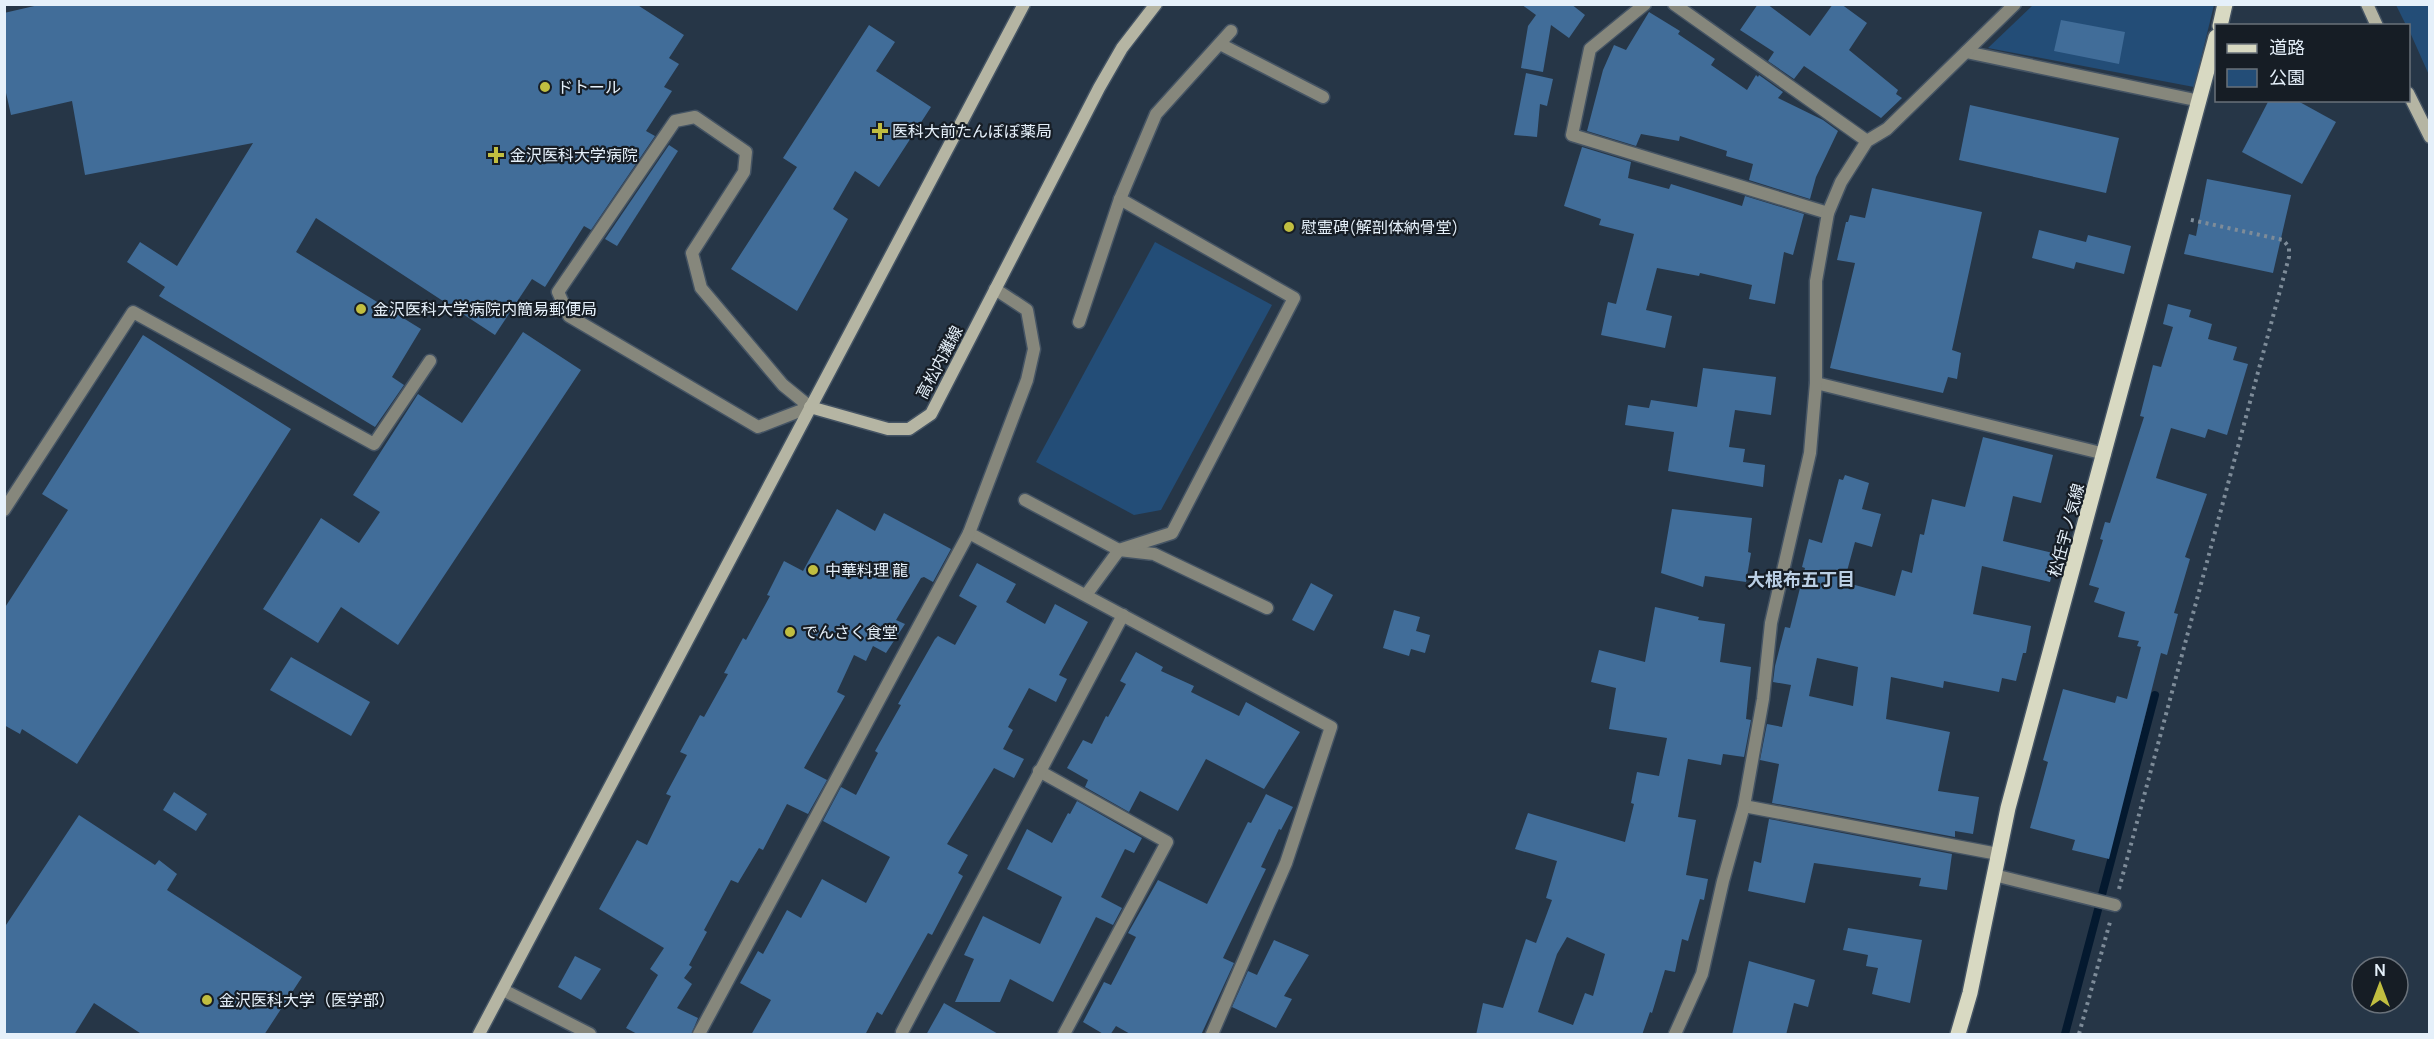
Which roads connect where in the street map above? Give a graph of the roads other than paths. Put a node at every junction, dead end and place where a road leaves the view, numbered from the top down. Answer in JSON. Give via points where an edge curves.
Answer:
{"nodes":[{"id":1,"x":1024,"y":4,"type":"edge"},
{"id":2,"x":1156,"y":4,"type":"edge"},
{"id":3,"x":1645,"y":4,"type":"edge"},
{"id":4,"x":1674,"y":4,"type":"edge"},
{"id":5,"x":2015,"y":4,"type":"edge"},
{"id":6,"x":2225,"y":4,"type":"edge"},
{"id":7,"x":2367,"y":4,"type":"edge"},
{"id":8,"x":2220,"y":24,"type":"edge"},
{"id":9,"x":2376,"y":24,"type":"edge"},
{"id":10,"x":1231,"y":32,"type":"dead end"},
{"id":11,"x":1220,"y":44,"type":"junction"},
{"id":12,"x":2215,"y":45,"type":"edge"},
{"id":13,"x":1966,"y":52,"type":"junction"},
{"id":14,"x":2410,"y":95,"type":"edge"},
{"id":15,"x":1323,"y":97,"type":"dead end"},
{"id":16,"x":2200,"y":101,"type":"junction"},
{"id":17,"x":2430,"y":137,"type":"edge"},
{"id":18,"x":1867,"y":141,"type":"junction"},
{"id":19,"x":1120,"y":199,"type":"junction"},
{"id":20,"x":1828,"y":213,"type":"junction"},
{"id":21,"x":995,"y":289,"type":"junction"},
{"id":22,"x":1079,"y":322,"type":"dead end"},
{"id":23,"x":430,"y":361,"type":"dead end"},
{"id":24,"x":1816,"y":383,"type":"junction"},
{"id":25,"x":810,"y":407,"type":"junction"},
{"id":26,"x":2105,"y":454,"type":"junction"},
{"id":27,"x":1025,"y":500,"type":"dead end"},
{"id":28,"x":4,"y":510,"type":"edge"},
{"id":29,"x":969,"y":532,"type":"junction"},
{"id":30,"x":1119,"y":550,"type":"junction"},
{"id":31,"x":1086,"y":595,"type":"junction"},
{"id":32,"x":1267,"y":608,"type":"dead end"},
{"id":33,"x":1123,"y":615,"type":"junction"},
{"id":34,"x":1039,"y":771,"type":"junction"},
{"id":35,"x":1744,"y":806,"type":"junction"},
{"id":36,"x":1998,"y":854,"type":"junction"},
{"id":37,"x":1994,"y":875,"type":"junction"},
{"id":38,"x":2112,"y":905,"type":"road end"},
{"id":39,"x":503,"y":990,"type":"junction"},
{"id":40,"x":904,"y":1034,"type":"edge"},
{"id":41,"x":479,"y":1035,"type":"edge"},
{"id":42,"x":590,"y":1035,"type":"edge"},
{"id":43,"x":699,"y":1035,"type":"edge"},
{"id":44,"x":1064,"y":1035,"type":"edge"},
{"id":45,"x":1212,"y":1035,"type":"edge"},
{"id":46,"x":1675,"y":1035,"type":"edge"},
{"id":47,"x":1958,"y":1035,"type":"edge"}],
"edges":[{"from":1,"to":25,"type":"main road"},
{"from":2,"to":21,"type":"main road","name":"高松内灘線","via":[[1122,48],[1099,88]]},
{"from":3,"to":20,"type":"street","via":[[1590,49],[1572,135]]},
{"from":4,"to":18,"type":"street"},
{"from":5,"to":13,"type":"street"},
{"from":6,"to":8,"type":"main road"},
{"from":7,"to":9,"type":"main road"},
{"from":10,"to":11,"type":"street"},
{"from":11,"to":15,"type":"street"},
{"from":11,"to":19,"type":"street","via":[[1156,114]]},
{"from":12,"to":16,"type":"main road","name":"松任宇ノ気線"},
{"from":13,"to":16,"type":"street"},
{"from":13,"to":18,"type":"street","via":[[1887,129]]},
{"from":14,"to":17,"type":"main road"},
{"from":16,"to":26,"type":"main road","name":"松任宇ノ気線"},
{"from":18,"to":20,"type":"street","via":[[1841,182]]},
{"from":19,"to":22,"type":"street"},
{"from":19,"to":30,"type":"street","via":[[1294,298],[1172,533]]},
{"from":20,"to":24,"type":"street","via":[[1816,281]]},
{"from":21,"to":25,"type":"main road","name":"高松内灘線","via":[[931,414],[909,429],[867,425]]},
{"from":21,"to":29,"type":"street","via":[[1027,310],[1034,349],[1027,380]]},
{"from":23,"to":28,"type":"street","via":[[374,444],[133,312]]},
{"from":24,"to":26,"type":"street"},
{"from":24,"to":35,"type":"street","via":[[1810,453],[1771,623],[1763,699]]},
{"from":25,"to":25,"type":"street","via":[[758,427],[569,316],[558,292],[675,121],[695,117],[746,152],[744,172],[693,253],[701,288],[783,385]]},
{"from":25,"to":39,"type":"main road"},
{"from":26,"to":36,"type":"main road","name":"松任宇ノ気線"},
{"from":27,"to":30,"type":"street"},
{"from":29,"to":31,"type":"street"},
{"from":29,"to":43,"type":"street"},
{"from":30,"to":31,"type":"street"},
{"from":30,"to":32,"type":"street","via":[[1154,555]]},
{"from":31,"to":33,"type":"street"},
{"from":33,"to":34,"type":"street"},
{"from":33,"to":45,"type":"street","via":[[1331,728],[1286,863]]},
{"from":34,"to":40,"type":"street"},
{"from":34,"to":44,"type":"street","via":[[1167,842]]},
{"from":35,"to":36,"type":"street"},
{"from":35,"to":46,"type":"street","via":[[1722,881],[1702,974]]},
{"from":36,"to":37,"type":"main road","name":"松任宇ノ気線"},
{"from":37,"to":38,"type":"street"},
{"from":37,"to":47,"type":"main road","name":"松任宇ノ気線"},
{"from":39,"to":41,"type":"main road"},
{"from":39,"to":42,"type":"street"}]}
